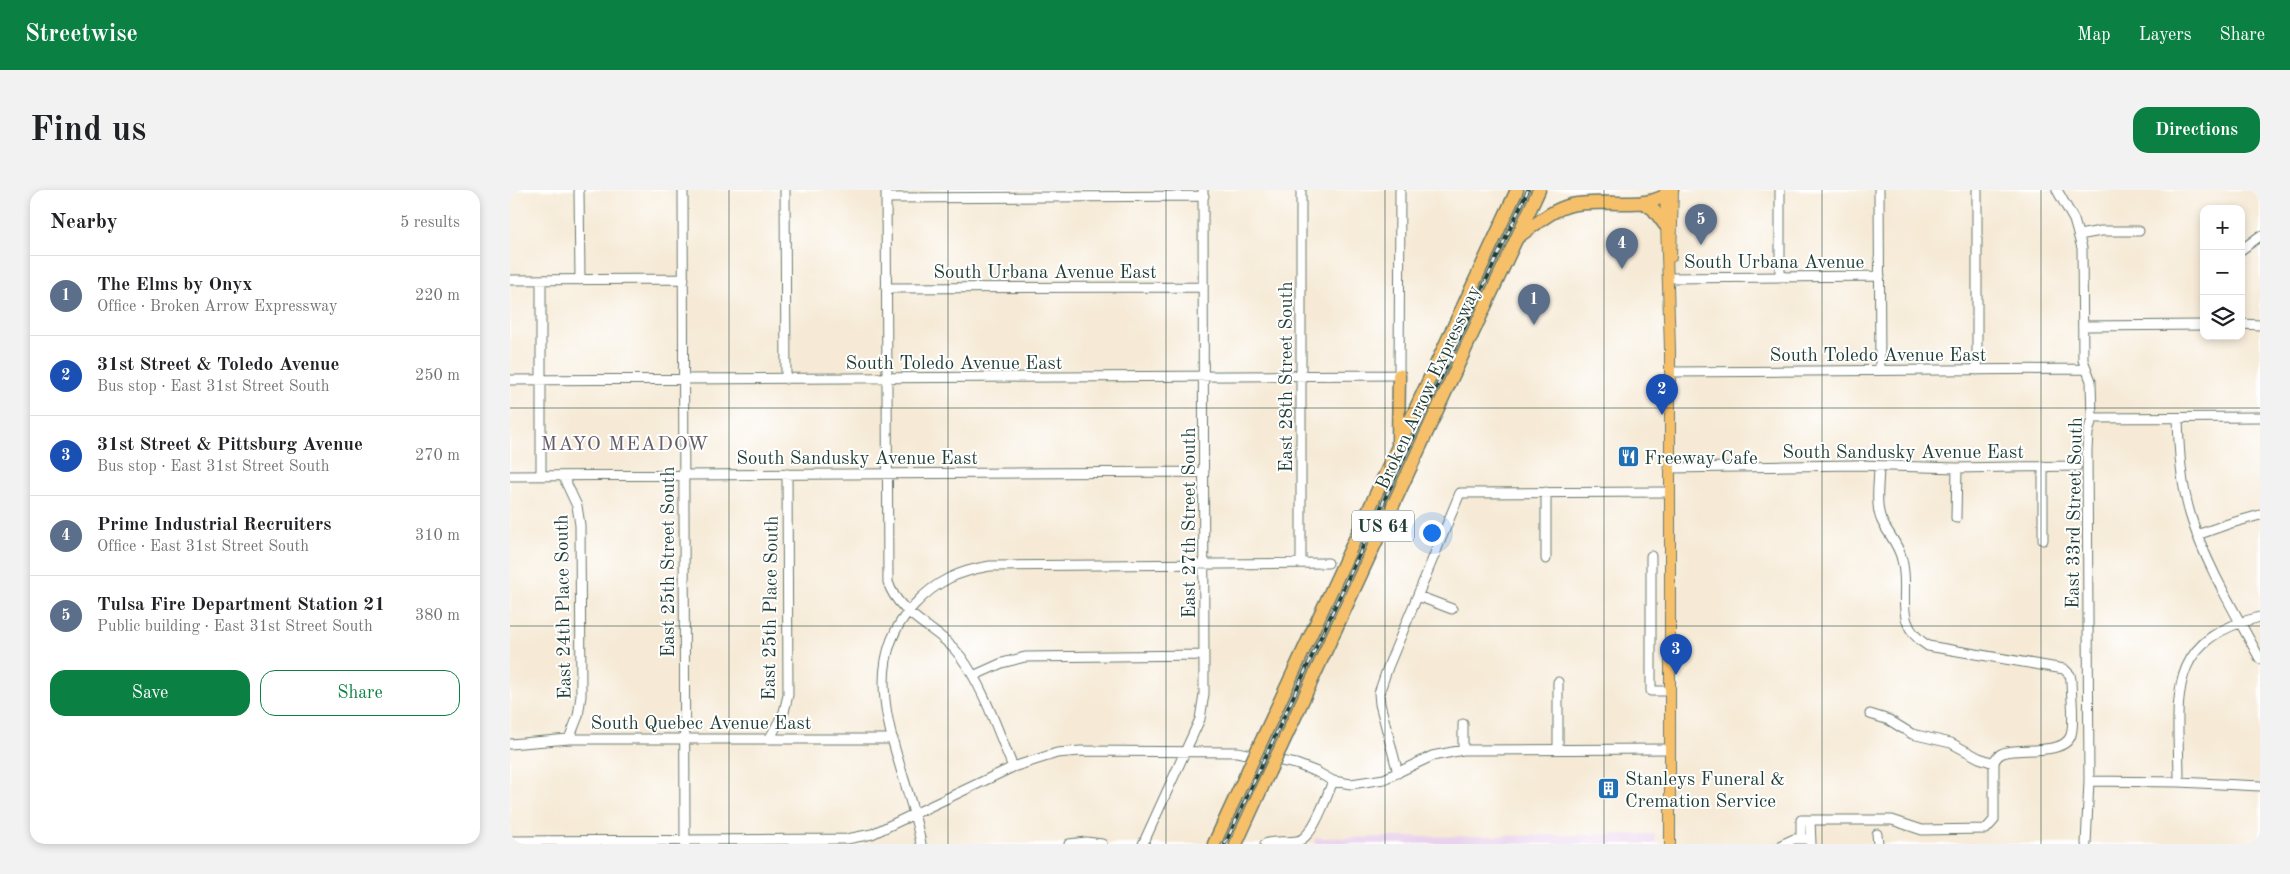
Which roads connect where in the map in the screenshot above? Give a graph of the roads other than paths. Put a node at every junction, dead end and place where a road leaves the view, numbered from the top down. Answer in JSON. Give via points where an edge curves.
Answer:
{"nodes":[{"id":1,"x":579,"y":190,"type":"edge"},
{"id":2,"x":683,"y":190,"type":"edge"},
{"id":3,"x":785,"y":190,"type":"edge"},
{"id":4,"x":1301,"y":190,"type":"edge"},
{"id":5,"x":1400,"y":190,"type":"edge"},
{"id":6,"x":1517,"y":190,"type":"edge"},
{"id":7,"x":1539,"y":190,"type":"edge"},
{"id":8,"x":1780,"y":190,"type":"edge"},
{"id":9,"x":1880,"y":190,"type":"edge"},
{"id":10,"x":1977,"y":190,"type":"edge"},
{"id":11,"x":2057,"y":190,"type":"edge"},
{"id":12,"x":1669,"y":192,"type":"edge"},
{"id":13,"x":1204,"y":193,"type":"edge"},
{"id":14,"x":886,"y":194,"type":"edge"},
{"id":15,"x":1642,"y":202,"type":"junction"},
{"id":16,"x":1665,"y":225,"type":"junction"},
{"id":17,"x":2139,"y":231,"type":"dead end"},
{"id":18,"x":2079,"y":235,"type":"junction"},
{"id":19,"x":2260,"y":236,"type":"edge"},
{"id":20,"x":1517,"y":238,"type":"junction"},
{"id":21,"x":2245,"y":246,"type":"edge"},
{"id":22,"x":1780,"y":276,"type":"junction"},
{"id":23,"x":1880,"y":276,"type":"junction"},
{"id":24,"x":1669,"y":278,"type":"junction"},
{"id":25,"x":510,"y":280,"type":"edge"},
{"id":26,"x":540,"y":280,"type":"junction"},
{"id":27,"x":580,"y":280,"type":"junction"},
{"id":28,"x":684,"y":280,"type":"junction"},
{"id":29,"x":1203,"y":287,"type":"junction"},
{"id":30,"x":886,"y":288,"type":"junction"},
{"id":31,"x":2245,"y":324,"type":"edge"},
{"id":32,"x":2260,"y":324,"type":"edge"},
{"id":33,"x":2200,"y":325,"type":"edge"},
{"id":34,"x":2084,"y":326,"type":"junction"},
{"id":35,"x":2086,"y":369,"type":"junction"},
{"id":36,"x":1880,"y":370,"type":"junction"},
{"id":37,"x":1977,"y":370,"type":"junction"},
{"id":38,"x":1670,"y":372,"type":"junction"},
{"id":39,"x":1301,"y":375,"type":"junction"},
{"id":40,"x":1399,"y":375,"type":"junction"},
{"id":41,"x":1203,"y":377,"type":"junction"},
{"id":42,"x":684,"y":379,"type":"junction"},
{"id":43,"x":786,"y":379,"type":"junction"},
{"id":44,"x":886,"y":379,"type":"junction"},
{"id":45,"x":510,"y":380,"type":"edge"},
{"id":46,"x":541,"y":380,"type":"junction"},
{"id":47,"x":2260,"y":417,"type":"edge"},
{"id":48,"x":2092,"y":418,"type":"junction"},
{"id":49,"x":2178,"y":418,"type":"junction"},
{"id":50,"x":1398,"y":446,"type":"junction"},
{"id":51,"x":1879,"y":466,"type":"junction"},
{"id":52,"x":2043,"y":466,"type":"junction"},
{"id":53,"x":2077,"y":466,"type":"dead end"},
{"id":54,"x":1669,"y":468,"type":"junction"},
{"id":55,"x":1957,"y":468,"type":"junction"},
{"id":56,"x":1204,"y":472,"type":"junction"},
{"id":57,"x":683,"y":474,"type":"junction"},
{"id":58,"x":787,"y":474,"type":"junction"},
{"id":59,"x":887,"y":474,"type":"junction"},
{"id":60,"x":510,"y":476,"type":"edge"},
{"id":61,"x":541,"y":476,"type":"junction"},
{"id":62,"x":564,"y":476,"type":"junction"},
{"id":63,"x":1546,"y":492,"type":"junction"},
{"id":64,"x":1669,"y":492,"type":"junction"},
{"id":65,"x":2260,"y":516,"type":"edge"},
{"id":66,"x":1956,"y":518,"type":"dead end"},
{"id":67,"x":2197,"y":535,"type":"junction"},
{"id":68,"x":2043,"y":540,"type":"dead end"},
{"id":69,"x":1651,"y":556,"type":"dead end"},
{"id":70,"x":1546,"y":559,"type":"dead end"},
{"id":71,"x":1301,"y":563,"type":"junction"},
{"id":72,"x":1328,"y":563,"type":"dead end"},
{"id":73,"x":1204,"y":564,"type":"junction"},
{"id":74,"x":1418,"y":596,"type":"junction"},
{"id":75,"x":1452,"y":609,"type":"dead end"},
{"id":76,"x":908,"y":611,"type":"junction"},
{"id":77,"x":2260,"y":617,"type":"edge"},
{"id":78,"x":2240,"y":622,"type":"junction"},
{"id":79,"x":1204,"y":655,"type":"junction"},
{"id":80,"x":2260,"y":659,"type":"edge"},
{"id":81,"x":973,"y":676,"type":"junction"},
{"id":82,"x":1558,"y":682,"type":"dead end"},
{"id":83,"x":1670,"y":691,"type":"junction"},
{"id":84,"x":1870,"y":714,"type":"dead end"},
{"id":85,"x":1463,"y":724,"type":"dead end"},
{"id":86,"x":770,"y":738,"type":"junction"},
{"id":87,"x":569,"y":739,"type":"junction"},
{"id":88,"x":684,"y":739,"type":"junction"},
{"id":89,"x":893,"y":739,"type":"junction"},
{"id":90,"x":511,"y":744,"type":"edge"},
{"id":91,"x":1670,"y":748,"type":"junction"},
{"id":92,"x":1558,"y":749,"type":"junction"},
{"id":93,"x":1464,"y":750,"type":"junction"},
{"id":94,"x":1186,"y":751,"type":"junction"},
{"id":95,"x":1994,"y":763,"type":"junction"},
{"id":96,"x":1013,"y":767,"type":"junction"},
{"id":97,"x":1398,"y":773,"type":"junction"},
{"id":98,"x":1333,"y":781,"type":"junction"},
{"id":99,"x":2089,"y":781,"type":"junction"},
{"id":100,"x":2179,"y":782,"type":"junction"},
{"id":101,"x":2260,"y":786,"type":"edge"},
{"id":102,"x":914,"y":815,"type":"junction"},
{"id":103,"x":1877,"y":834,"type":"dead end"},
{"id":104,"x":510,"y":841,"type":"edge"},
{"id":105,"x":789,"y":841,"type":"edge"},
{"id":106,"x":1807,"y":841,"type":"edge"},
{"id":107,"x":582,"y":842,"type":"edge"},
{"id":108,"x":685,"y":842,"type":"edge"},
{"id":109,"x":921,"y":844,"type":"edge"},
{"id":110,"x":1069,"y":844,"type":"edge"},
{"id":111,"x":1102,"y":844,"type":"edge"},
{"id":112,"x":1143,"y":844,"type":"edge"},
{"id":113,"x":1214,"y":844,"type":"edge"},
{"id":114,"x":1236,"y":844,"type":"edge"},
{"id":115,"x":1265,"y":844,"type":"edge"},
{"id":116,"x":1670,"y":844,"type":"edge"},
{"id":117,"x":1782,"y":844,"type":"edge"},
{"id":118,"x":1878,"y":844,"type":"edge"},
{"id":119,"x":2086,"y":844,"type":"edge"}],
"edges":[{"from":1,"to":27,"type":"street"},
{"from":2,"to":28,"type":"street","name":"East 25th Street South"},
{"from":3,"to":43,"type":"street"},
{"from":4,"to":39,"type":"street","name":"East 28th Street South"},
{"from":5,"to":40,"type":"street"},
{"from":6,"to":50,"type":"highway","name":"Broken Arrow Expressway","number":"US 64"},
{"from":7,"to":20,"type":"highway","name":"Broken Arrow Expressway","number":"US 64"},
{"from":8,"to":22,"type":"street"},
{"from":9,"to":23,"type":"street"},
{"from":10,"to":37,"type":"street"},
{"from":11,"to":18,"type":"street","name":"East 33rd Street South","via":[[2070,210]]},
{"from":12,"to":15,"type":"highway","via":[[1658,201]]},
{"from":12,"to":16,"type":"main road"},
{"from":12,"to":24,"type":"main road","via":[[1672,244]]},
{"from":13,"to":14,"type":"street"},
{"from":13,"to":29,"type":"street","name":"East 27th Street South"},
{"from":14,"to":30,"type":"street"},
{"from":15,"to":16,"type":"highway","via":[[1654,209]]},
{"from":15,"to":20,"type":"highway","via":[[1572,205],[1555,211]]},
{"from":16,"to":24,"type":"main road"},
{"from":17,"to":18,"type":"street","via":[[2101,231]]},
{"from":18,"to":34,"type":"street","name":"East 33rd Street South","via":[[2083,260]]},
{"from":19,"to":21,"type":"street"},
{"from":20,"to":114,"type":"highway","name":"Broken Arrow Expressway","number":"US 64","bridge":true},
{"from":22,"to":23,"type":"street","name":"South Urbana Avenue"},
{"from":22,"to":24,"type":"street","name":"South Urbana Avenue"},
{"from":23,"to":36,"type":"street"},
{"from":24,"to":38,"type":"main road"},
{"from":25,"to":26,"type":"street"},
{"from":26,"to":27,"type":"street"},
{"from":26,"to":46,"type":"street"},
{"from":27,"to":28,"type":"street"},
{"from":28,"to":42,"type":"street","name":"East 25th Street South"},
{"from":29,"to":30,"type":"street","name":"South Urbana Avenue East"},
{"from":29,"to":41,"type":"street","name":"East 27th Street South"},
{"from":30,"to":44,"type":"street"},
{"from":31,"to":32,"type":"street"},
{"from":33,"to":34,"type":"street"},
{"from":34,"to":35,"type":"street","name":"East 33rd Street South"},
{"from":35,"to":37,"type":"street","name":"South Toledo Avenue East"},
{"from":35,"to":48,"type":"street","name":"East 33rd Street South","via":[[2091,381]]},
{"from":36,"to":37,"type":"street","name":"South Toledo Avenue East"},
{"from":36,"to":38,"type":"street","name":"South Toledo Avenue East"},
{"from":38,"to":54,"type":"main road"},
{"from":39,"to":40,"type":"street","name":"South Toledo Avenue East"},
{"from":39,"to":41,"type":"street","name":"South Toledo Avenue East"},
{"from":39,"to":71,"type":"street","name":"East 28th Street South"},
{"from":40,"to":50,"type":"highway"},
{"from":41,"to":44,"type":"street","name":"South Toledo Avenue East"},
{"from":41,"to":56,"type":"street","name":"East 27th Street South"},
{"from":42,"to":43,"type":"street","name":"South Toledo Avenue East"},
{"from":42,"to":46,"type":"street","name":"South Toledo Avenue East"},
{"from":42,"to":57,"type":"street","name":"East 25th Street South"},
{"from":43,"to":44,"type":"street","name":"South Toledo Avenue East"},
{"from":44,"to":59,"type":"street"},
{"from":45,"to":46,"type":"street","name":"South Toledo Avenue East"},
{"from":46,"to":61,"type":"street"},
{"from":47,"to":49,"type":"street"},
{"from":48,"to":49,"type":"street"},
{"from":48,"to":99,"type":"street","name":"East 33rd Street South","via":[[2087,450]]},
{"from":49,"to":67,"type":"street","via":[[2183,481]]},
{"from":50,"to":113,"type":"highway","name":"Broken Arrow Expressway","number":"US 64","bridge":true},
{"from":51,"to":54,"type":"street","name":"South Sandusky Avenue East"},
{"from":51,"to":55,"type":"street","name":"South Sandusky Avenue East"},
{"from":51,"to":95,"type":"street","via":[[1881,518],[1902,556],[1904,609],[1913,634],[1928,646],[2064,669],[2070,675],[2070,738],[2056,747],[2003,752]]},
{"from":52,"to":53,"type":"street","name":"South Sandusky Avenue East"},
{"from":52,"to":55,"type":"street","name":"South Sandusky Avenue East"},
{"from":52,"to":68,"type":"street"},
{"from":54,"to":64,"type":"main road"},
{"from":55,"to":66,"type":"street"},
{"from":56,"to":59,"type":"street","name":"South Sandusky Avenue East"},
{"from":56,"to":73,"type":"street","name":"East 27th Street South"},
{"from":57,"to":58,"type":"street","name":"South Sandusky Avenue East"},
{"from":57,"to":62,"type":"street","name":"South Sandusky Avenue East"},
{"from":57,"to":88,"type":"street","name":"East 25th Street South"},
{"from":58,"to":59,"type":"street","name":"South Sandusky Avenue East"},
{"from":58,"to":86,"type":"street","name":"East 25th Place South","via":[[788,695],[784,712]]},
{"from":59,"to":76,"type":"street","via":[[888,582],[898,603]]},
{"from":60,"to":61,"type":"street","name":"South Sandusky Avenue East"},
{"from":61,"to":62,"type":"street","name":"South Sandusky Avenue East"},
{"from":62,"to":87,"type":"street","name":"East 24th Place South","via":[[577,506],[580,525],[580,707]]},
{"from":63,"to":64,"type":"street"},
{"from":63,"to":70,"type":"street"},
{"from":63,"to":74,"type":"street","via":[[1460,493]]},
{"from":64,"to":83,"type":"main road"},
{"from":65,"to":67,"type":"street"},
{"from":67,"to":78,"type":"street"},
{"from":69,"to":83,"type":"street","via":[[1651,691]]},
{"from":71,"to":72,"type":"street"},
{"from":71,"to":73,"type":"street"},
{"from":73,"to":76,"type":"street","via":[[990,566],[939,582]]},
{"from":73,"to":79,"type":"street","name":"East 27th Street South"},
{"from":74,"to":75,"type":"street"},
{"from":74,"to":97,"type":"street","via":[[1379,693],[1381,714]]},
{"from":76,"to":81,"type":"street","via":[[953,648]]},
{"from":76,"to":89,"type":"street","via":[[890,642],[882,684]]},
{"from":77,"to":78,"type":"street"},
{"from":78,"to":80,"type":"street"},
{"from":78,"to":100,"type":"street","via":[[2198,647],[2181,678]]},
{"from":79,"to":81,"type":"street","via":[[1025,657]]},
{"from":79,"to":94,"type":"street","name":"East 27th Street South","via":[[1200,719]]},
{"from":81,"to":96,"type":"street"},
{"from":82,"to":92,"type":"street"},
{"from":83,"to":91,"type":"main road"},
{"from":84,"to":95,"type":"street","via":[[1889,720],[1912,734],[1951,743]]},
{"from":85,"to":93,"type":"street"},
{"from":86,"to":88,"type":"street","name":"South Quebec Avenue East"},
{"from":86,"to":89,"type":"street","name":"South Quebec Avenue East"},
{"from":87,"to":88,"type":"street","name":"South Quebec Avenue East"},
{"from":87,"to":90,"type":"street","name":"South Quebec Avenue East"},
{"from":88,"to":108,"type":"street","name":"East 25th Street South"},
{"from":89,"to":102,"type":"street"},
{"from":91,"to":92,"type":"street"},
{"from":91,"to":116,"type":"main road"},
{"from":92,"to":93,"type":"street"},
{"from":93,"to":97,"type":"street","via":[[1432,756]]},
{"from":94,"to":96,"type":"street","via":[[1064,752]]},
{"from":94,"to":98,"type":"street","via":[[1237,752],[1296,764]]},
{"from":94,"to":112,"type":"street","name":"East 27th Street South"},
{"from":95,"to":106,"type":"street","via":[[1995,816],[1986,829],[1922,830],[1892,820],[1806,820]]},
{"from":96,"to":102,"type":"street"},
{"from":97,"to":98,"type":"street","via":[[1370,782],[1351,784]]},
{"from":98,"to":115,"type":"street","via":[[1304,839]]},
{"from":99,"to":100,"type":"street"},
{"from":99,"to":119,"type":"street","name":"East 33rd Street South"},
{"from":100,"to":101,"type":"street"},
{"from":102,"to":105,"type":"street","via":[[856,838]]},
{"from":102,"to":109,"type":"street"},
{"from":103,"to":118,"type":"street"},
{"from":104,"to":107,"type":"street"},
{"from":105,"to":108,"type":"street"},
{"from":106,"to":117,"type":"street"},
{"from":107,"to":108,"type":"street"},
{"from":110,"to":111,"type":"street"}]}
